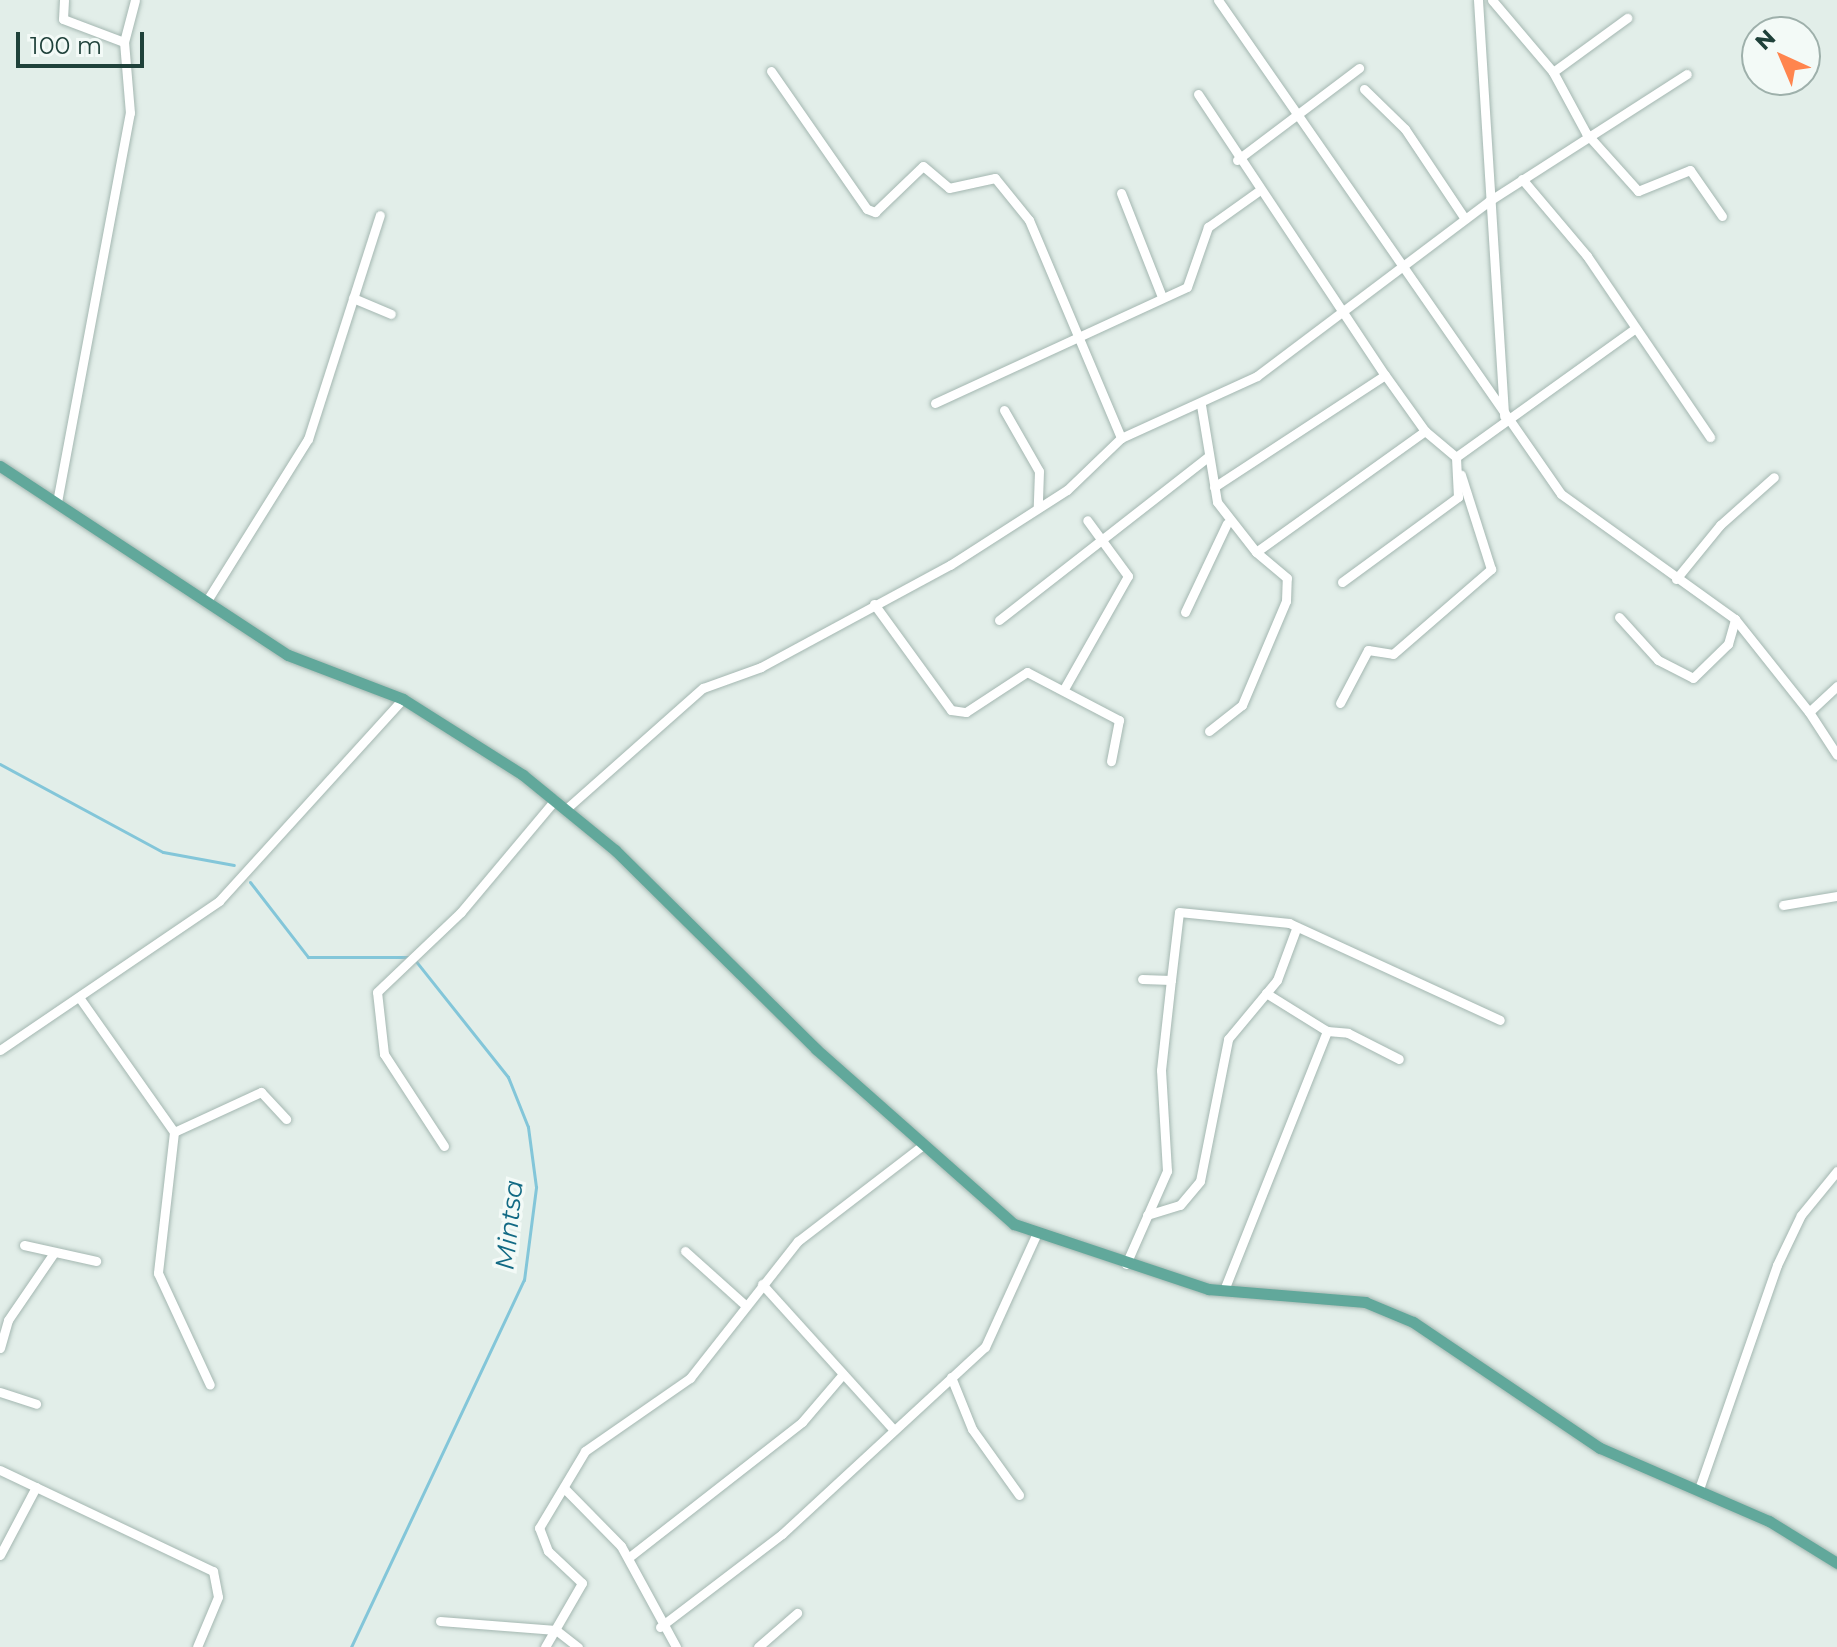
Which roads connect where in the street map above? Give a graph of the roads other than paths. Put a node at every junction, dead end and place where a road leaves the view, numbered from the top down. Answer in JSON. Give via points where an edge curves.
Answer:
{"nodes":[{"id":1,"x":64,"y":0,"type":"edge"},
{"id":2,"x":135,"y":0,"type":"edge"},
{"id":3,"x":1218,"y":0,"type":"edge"},
{"id":4,"x":1478,"y":0,"type":"edge"},
{"id":5,"x":1492,"y":0,"type":"edge"},
{"id":6,"x":1627,"y":18,"type":"dead end"},
{"id":7,"x":124,"y":42,"type":"junction"},
{"id":8,"x":1359,"y":68,"type":"dead end"},
{"id":9,"x":771,"y":71,"type":"dead end"},
{"id":10,"x":1553,"y":72,"type":"junction"},
{"id":11,"x":1687,"y":74,"type":"dead end"},
{"id":12,"x":1364,"y":89,"type":"dead end"},
{"id":13,"x":1198,"y":94,"type":"dead end"},
{"id":14,"x":1297,"y":114,"type":"junction"},
{"id":15,"x":1586,"y":133,"type":"junction"},
{"id":16,"x":1237,"y":160,"type":"junction"},
{"id":17,"x":1522,"y":179,"type":"junction"},
{"id":18,"x":1257,"y":192,"type":"junction"},
{"id":19,"x":1121,"y":193,"type":"dead end"},
{"id":20,"x":1489,"y":201,"type":"junction"},
{"id":21,"x":380,"y":215,"type":"dead end"},
{"id":22,"x":1722,"y":216,"type":"dead end"},
{"id":23,"x":1465,"y":219,"type":"junction"},
{"id":24,"x":1403,"y":264,"type":"junction"},
{"id":25,"x":1162,"y":297,"type":"junction"},
{"id":26,"x":353,"y":298,"type":"junction"},
{"id":27,"x":1341,"y":307,"type":"junction"},
{"id":28,"x":391,"y":314,"type":"dead end"},
{"id":29,"x":1633,"y":330,"type":"junction"},
{"id":30,"x":1081,"y":332,"type":"junction"},
{"id":31,"x":1385,"y":375,"type":"junction"},
{"id":32,"x":935,"y":403,"type":"dead end"},
{"id":33,"x":1201,"y":405,"type":"junction"},
{"id":34,"x":1004,"y":410,"type":"dead end"},
{"id":35,"x":1504,"y":419,"type":"junction"},
{"id":36,"x":1425,"y":431,"type":"junction"},
{"id":37,"x":1710,"y":437,"type":"dead end"},
{"id":38,"x":1121,"y":438,"type":"junction"},
{"id":39,"x":1208,"y":457,"type":"junction"},
{"id":40,"x":1456,"y":457,"type":"junction"},
{"id":41,"x":0,"y":466,"type":"edge"},
{"id":42,"x":1461,"y":475,"type":"junction"},
{"id":43,"x":1774,"y":477,"type":"dead end"},
{"id":44,"x":1214,"y":487,"type":"junction"},
{"id":45,"x":57,"y":502,"type":"junction"},
{"id":46,"x":1038,"y":507,"type":"junction"},
{"id":47,"x":1087,"y":520,"type":"dead end"},
{"id":48,"x":1227,"y":523,"type":"junction"},
{"id":49,"x":1106,"y":540,"type":"junction"},
{"id":50,"x":1256,"y":552,"type":"junction"},
{"id":51,"x":1676,"y":579,"type":"junction"},
{"id":52,"x":1342,"y":582,"type":"dead end"},
{"id":53,"x":208,"y":599,"type":"junction"},
{"id":54,"x":874,"y":604,"type":"junction"},
{"id":55,"x":1185,"y":612,"type":"dead end"},
{"id":56,"x":1619,"y":617,"type":"dead end"},
{"id":57,"x":1735,"y":619,"type":"junction"},
{"id":58,"x":999,"y":620,"type":"dead end"},
{"id":59,"x":1837,"y":686,"type":"edge"},
{"id":60,"x":1064,"y":689,"type":"junction"},
{"id":61,"x":403,"y":699,"type":"junction"},
{"id":62,"x":1340,"y":703,"type":"dead end"},
{"id":63,"x":1809,"y":712,"type":"junction"},
{"id":64,"x":1209,"y":731,"type":"dead end"},
{"id":65,"x":1837,"y":755,"type":"edge"},
{"id":66,"x":1111,"y":761,"type":"dead end"},
{"id":67,"x":555,"y":800,"type":"junction"},
{"id":68,"x":566,"y":809,"type":"junction"},
{"id":69,"x":1837,"y":896,"type":"edge"},
{"id":70,"x":1783,"y":905,"type":"dead end"},
{"id":71,"x":1296,"y":929,"type":"junction"},
{"id":72,"x":1142,"y":979,"type":"dead end"},
{"id":73,"x":1171,"y":980,"type":"junction"},
{"id":74,"x":1266,"y":993,"type":"junction"},
{"id":75,"x":81,"y":1000,"type":"junction"},
{"id":76,"x":1500,"y":1020,"type":"dead end"},
{"id":77,"x":1327,"y":1031,"type":"junction"},
{"id":78,"x":0,"y":1050,"type":"edge"},
{"id":79,"x":1399,"y":1059,"type":"dead end"},
{"id":80,"x":286,"y":1119,"type":"dead end"},
{"id":81,"x":174,"y":1132,"type":"junction"},
{"id":82,"x":444,"y":1146,"type":"dead end"},
{"id":83,"x":922,"y":1146,"type":"junction"},
{"id":84,"x":1837,"y":1171,"type":"edge"},
{"id":85,"x":1147,"y":1215,"type":"junction"},
{"id":86,"x":1037,"y":1233,"type":"junction"},
{"id":87,"x":24,"y":1245,"type":"dead end"},
{"id":88,"x":685,"y":1251,"type":"dead end"},
{"id":89,"x":53,"y":1254,"type":"junction"},
{"id":90,"x":96,"y":1261,"type":"dead end"},
{"id":91,"x":1126,"y":1264,"type":"junction"},
{"id":92,"x":762,"y":1284,"type":"junction"},
{"id":93,"x":1224,"y":1290,"type":"junction"},
{"id":94,"x":745,"y":1305,"type":"junction"},
{"id":95,"x":4,"y":1318,"type":"edge"},
{"id":96,"x":0,"y":1348,"type":"edge"},
{"id":97,"x":843,"y":1374,"type":"junction"},
{"id":98,"x":951,"y":1377,"type":"junction"},
{"id":99,"x":210,"y":1385,"type":"dead end"},
{"id":100,"x":0,"y":1392,"type":"edge"},
{"id":101,"x":36,"y":1404,"type":"dead end"},
{"id":102,"x":893,"y":1429,"type":"junction"},
{"id":103,"x":0,"y":1470,"type":"edge"},
{"id":104,"x":36,"y":1487,"type":"junction"},
{"id":105,"x":564,"y":1488,"type":"junction"},
{"id":106,"x":1699,"y":1489,"type":"junction"},
{"id":107,"x":1019,"y":1495,"type":"dead end"},
{"id":108,"x":0,"y":1555,"type":"edge"},
{"id":109,"x":628,"y":1558,"type":"junction"},
{"id":110,"x":1837,"y":1563,"type":"edge"},
{"id":111,"x":797,"y":1613,"type":"dead end"},
{"id":112,"x":440,"y":1621,"type":"dead end"},
{"id":113,"x":660,"y":1627,"type":"junction"},
{"id":114,"x":556,"y":1630,"type":"junction"},
{"id":115,"x":197,"y":1647,"type":"edge"},
{"id":116,"x":545,"y":1647,"type":"edge"},
{"id":117,"x":578,"y":1647,"type":"edge"},
{"id":118,"x":676,"y":1647,"type":"edge"},
{"id":119,"x":758,"y":1647,"type":"edge"}],
"edges":[{"from":1,"to":7,"type":"street","via":[[63,19]]},
{"from":2,"to":7,"type":"street"},
{"from":3,"to":14,"type":"street"},
{"from":4,"to":20,"type":"street"},
{"from":5,"to":10,"type":"street"},
{"from":6,"to":10,"type":"street"},
{"from":7,"to":45,"type":"street","via":[[130,113]]},
{"from":8,"to":14,"type":"street"},
{"from":9,"to":30,"type":"street","via":[[867,209],[875,212],[923,166],[949,188],[969,189],[995,178],[1029,220]]},
{"from":10,"to":15,"type":"street"},
{"from":11,"to":15,"type":"street"},
{"from":12,"to":23,"type":"street","via":[[1405,129]]},
{"from":13,"to":16,"type":"street"},
{"from":14,"to":16,"type":"street"},
{"from":14,"to":24,"type":"street"},
{"from":15,"to":17,"type":"street"},
{"from":15,"to":22,"type":"street","via":[[1638,191],[1690,170]]},
{"from":16,"to":18,"type":"street"},
{"from":17,"to":20,"type":"street"},
{"from":17,"to":29,"type":"street","via":[[1587,256]]},
{"from":18,"to":25,"type":"street","via":[[1208,227],[1187,287]]},
{"from":18,"to":27,"type":"street"},
{"from":19,"to":25,"type":"street"},
{"from":20,"to":23,"type":"street"},
{"from":20,"to":35,"type":"street"},
{"from":21,"to":26,"type":"street"},
{"from":23,"to":24,"type":"street"},
{"from":24,"to":27,"type":"street"},
{"from":24,"to":35,"type":"street"},
{"from":25,"to":30,"type":"street"},
{"from":26,"to":28,"type":"street"},
{"from":26,"to":53,"type":"street","via":[[308,439]]},
{"from":27,"to":31,"type":"street"},
{"from":27,"to":33,"type":"street","via":[[1257,376]]},
{"from":29,"to":35,"type":"street"},
{"from":29,"to":37,"type":"street"},
{"from":30,"to":32,"type":"street"},
{"from":30,"to":38,"type":"street"},
{"from":31,"to":36,"type":"street"},
{"from":31,"to":44,"type":"street"},
{"from":33,"to":38,"type":"street"},
{"from":33,"to":39,"type":"street"},
{"from":34,"to":46,"type":"street","via":[[1039,471]]},
{"from":35,"to":40,"type":"street"},
{"from":35,"to":51,"type":"street","via":[[1561,494]]},
{"from":36,"to":40,"type":"street"},
{"from":36,"to":50,"type":"street"},
{"from":38,"to":46,"type":"street"},
{"from":39,"to":44,"type":"street"},
{"from":39,"to":49,"type":"street"},
{"from":40,"to":42,"type":"street"},
{"from":41,"to":45,"type":"main road"},
{"from":42,"to":52,"type":"street","via":[[1458,497],[1442,512]]},
{"from":42,"to":62,"type":"street","via":[[1491,569],[1393,654],[1368,650]]},
{"from":43,"to":51,"type":"street","via":[[1720,525]]},
{"from":44,"to":48,"type":"street"},
{"from":45,"to":53,"type":"main road"},
{"from":46,"to":54,"type":"street"},
{"from":47,"to":49,"type":"street"},
{"from":48,"to":50,"type":"street"},
{"from":48,"to":55,"type":"street"},
{"from":49,"to":58,"type":"street"},
{"from":49,"to":60,"type":"street","via":[[1128,576]]},
{"from":50,"to":64,"type":"street","via":[[1287,578],[1286,601],[1242,705]]},
{"from":51,"to":57,"type":"street"},
{"from":53,"to":61,"type":"main road","via":[[288,655]]},
{"from":54,"to":60,"type":"street","via":[[951,710],[966,712],[1027,672]]},
{"from":54,"to":68,"type":"street","via":[[761,667],[703,688]]},
{"from":56,"to":57,"type":"street","via":[[1658,660],[1693,678],[1728,644]]},
{"from":57,"to":63,"type":"street"},
{"from":59,"to":63,"type":"street"},
{"from":60,"to":66,"type":"street","via":[[1119,720]]},
{"from":61,"to":67,"type":"main road"},
{"from":61,"to":75,"type":"street","via":[[219,901]]},
{"from":63,"to":65,"type":"street"},
{"from":67,"to":68,"type":"main road"},
{"from":67,"to":82,"type":"street","via":[[461,912],[377,992],[384,1054]]},
{"from":68,"to":83,"type":"main road"},
{"from":69,"to":70,"type":"street"},
{"from":71,"to":73,"type":"street","via":[[1179,912]]},
{"from":71,"to":74,"type":"street"},
{"from":71,"to":76,"type":"street"},
{"from":72,"to":73,"type":"street"},
{"from":73,"to":85,"type":"street","via":[[1161,1070],[1167,1171]]},
{"from":74,"to":77,"type":"street"},
{"from":74,"to":85,"type":"street","via":[[1228,1039],[1200,1181],[1180,1205]]},
{"from":75,"to":78,"type":"street"},
{"from":75,"to":81,"type":"street"},
{"from":77,"to":79,"type":"street","via":[[1348,1033]]},
{"from":77,"to":93,"type":"street"},
{"from":80,"to":81,"type":"street","via":[[261,1092]]},
{"from":81,"to":99,"type":"street","via":[[158,1273]]},
{"from":83,"to":86,"type":"main road","via":[[1014,1224]]},
{"from":83,"to":92,"type":"street","via":[[909,1163],[798,1241]]},
{"from":84,"to":106,"type":"street","via":[[1801,1215],[1777,1265]]},
{"from":85,"to":91,"type":"street"},
{"from":86,"to":91,"type":"main road"},
{"from":86,"to":98,"type":"street","via":[[997,1334]]},
{"from":87,"to":89,"type":"street"},
{"from":88,"to":94,"type":"street"},
{"from":89,"to":90,"type":"street"},
{"from":89,"to":95,"type":"street"},
{"from":91,"to":93,"type":"main road"},
{"from":92,"to":94,"type":"street"},
{"from":92,"to":97,"type":"street"},
{"from":93,"to":106,"type":"main road","via":[[1365,1302],[1413,1322],[1600,1448]]},
{"from":94,"to":105,"type":"street","via":[[690,1378],[585,1451]]},
{"from":95,"to":96,"type":"street"},
{"from":97,"to":102,"type":"street"},
{"from":97,"to":109,"type":"street","via":[[802,1422]]},
{"from":98,"to":102,"type":"street"},
{"from":98,"to":107,"type":"street","via":[[972,1429]]},
{"from":100,"to":101,"type":"street"},
{"from":102,"to":113,"type":"street","via":[[782,1534]]},
{"from":103,"to":104,"type":"street"},
{"from":104,"to":108,"type":"street"},
{"from":104,"to":115,"type":"street","via":[[213,1571],[218,1597]]},
{"from":105,"to":109,"type":"street","via":[[591,1508]]},
{"from":105,"to":114,"type":"street","via":[[539,1528],[541,1541],[582,1583]]},
{"from":106,"to":110,"type":"main road"},
{"from":109,"to":113,"type":"street"},
{"from":111,"to":119,"type":"street"},
{"from":112,"to":114,"type":"street"},
{"from":113,"to":118,"type":"street"},
{"from":114,"to":116,"type":"street"},
{"from":114,"to":117,"type":"street"}]}
